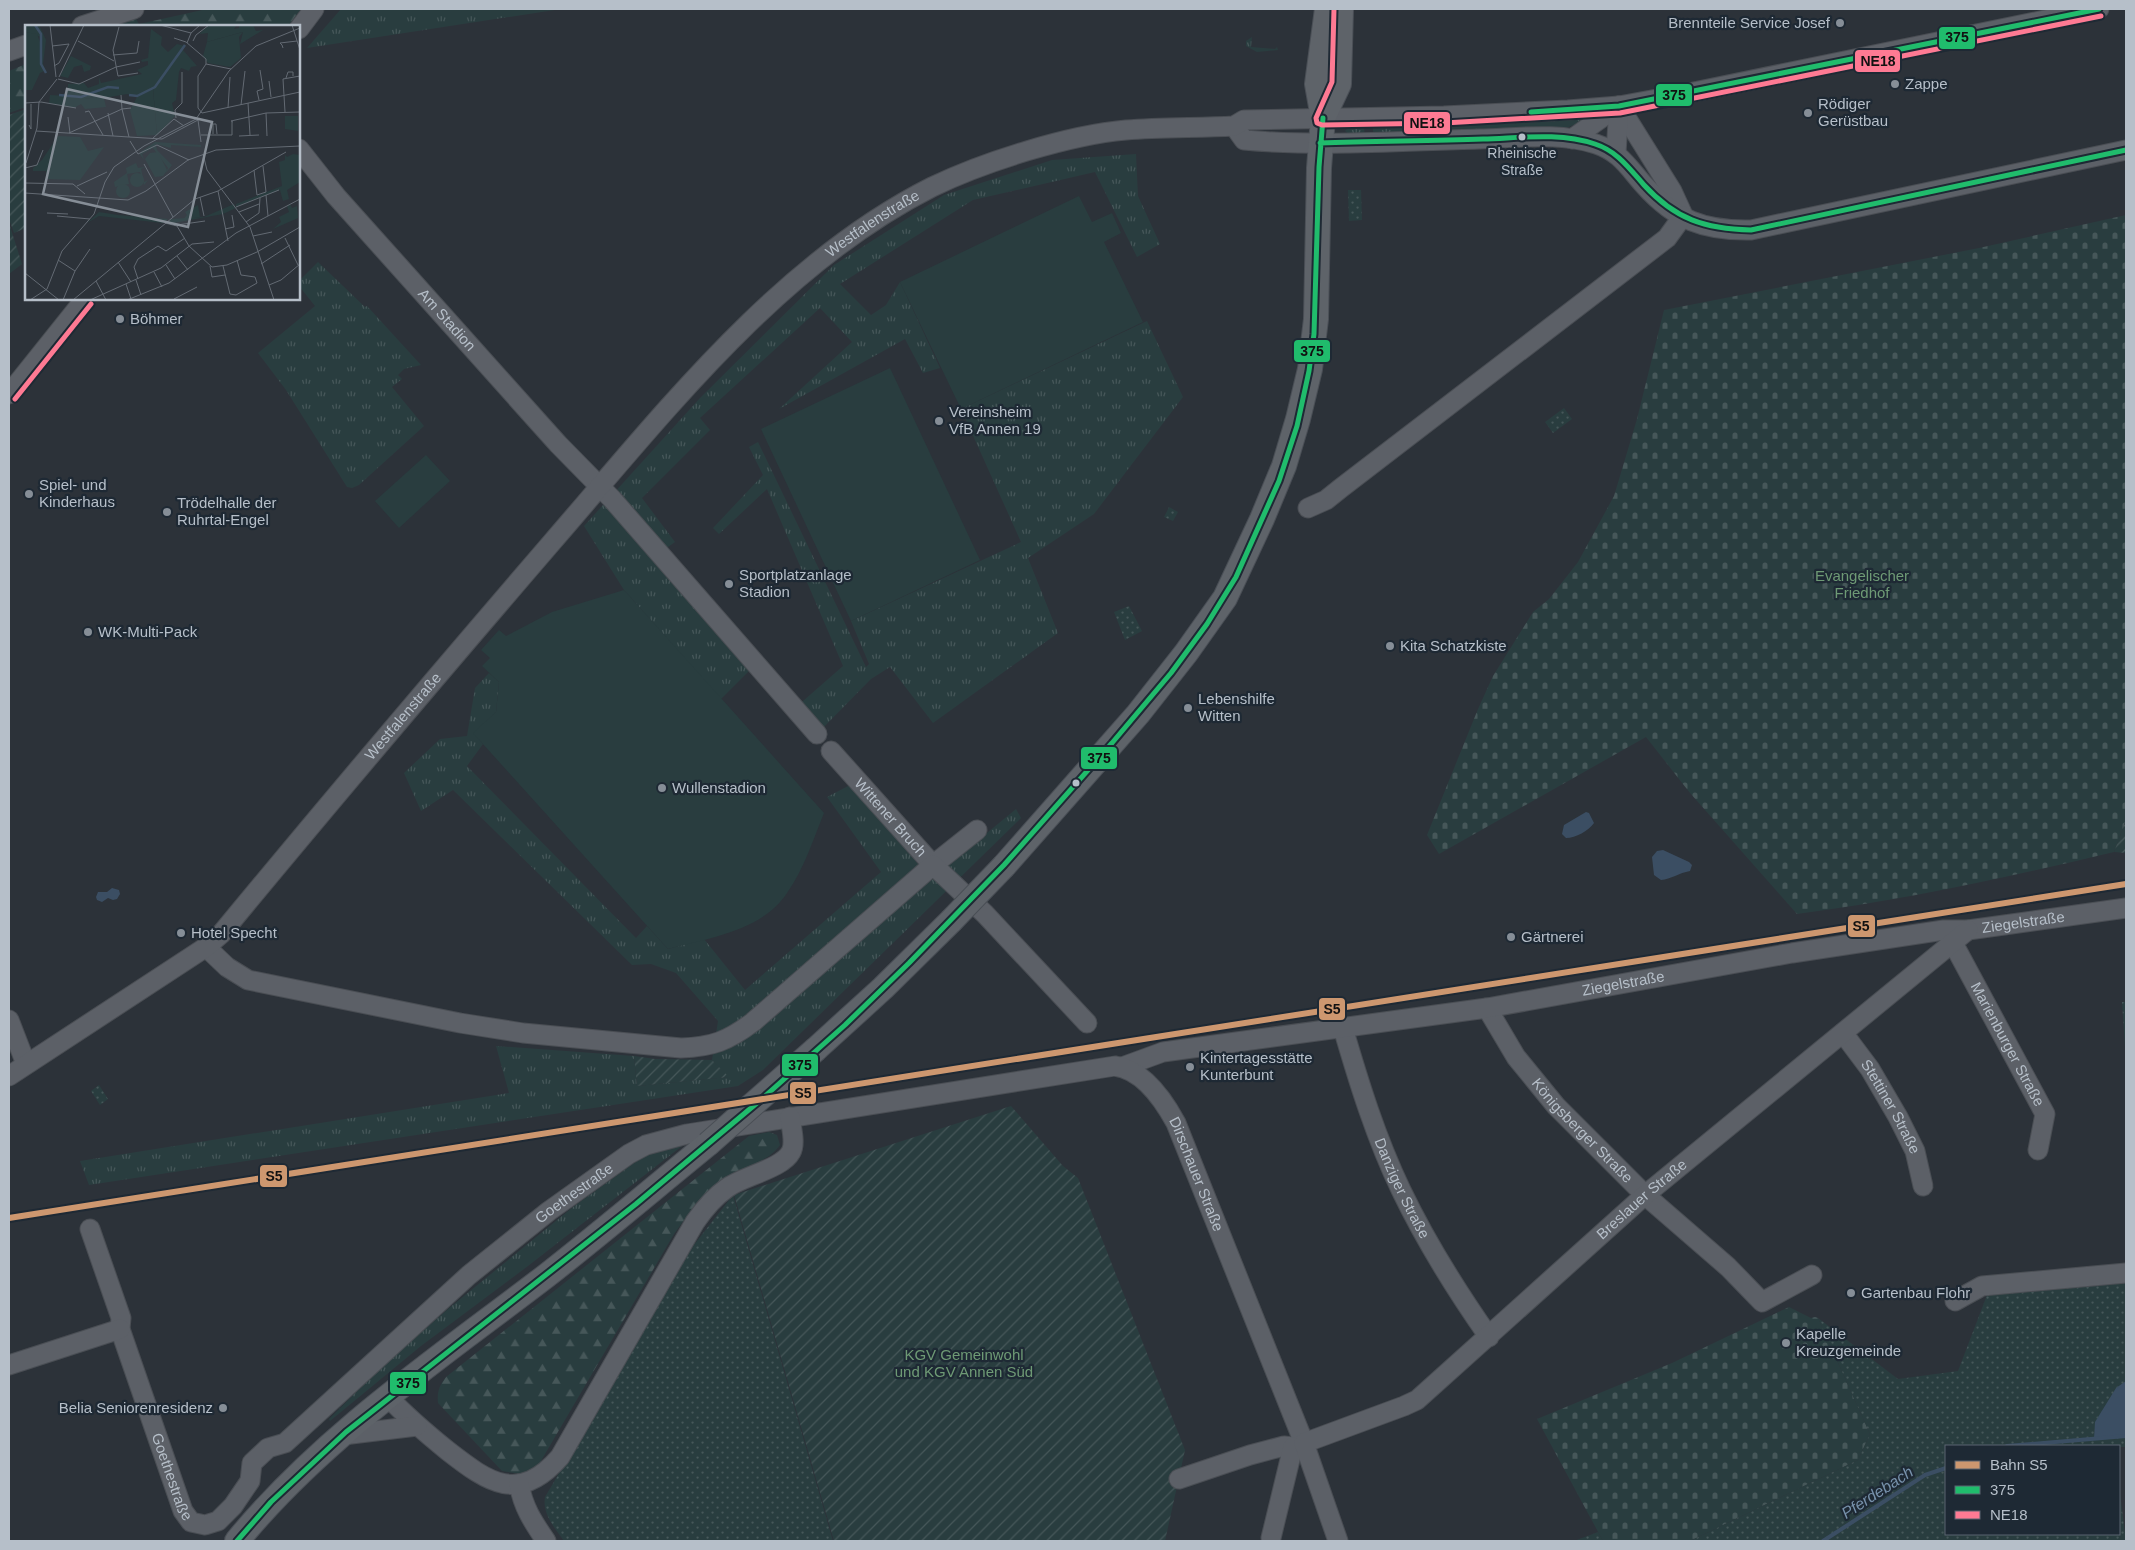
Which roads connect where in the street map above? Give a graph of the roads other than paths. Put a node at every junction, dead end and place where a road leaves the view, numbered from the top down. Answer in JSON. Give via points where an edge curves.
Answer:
{"nodes":[{"id":1,"x":134,"y":9,"type":"edge"},
{"id":2,"x":314,"y":9,"type":"edge"},
{"id":3,"x":1327,"y":9,"type":"edge"},
{"id":4,"x":1341,"y":9,"type":"edge"},
{"id":5,"x":2099,"y":9,"type":"edge"},
{"id":6,"x":85,"y":25,"type":"edge"},
{"id":7,"x":300,"y":28,"type":"edge"},
{"id":8,"x":25,"y":45,"type":"edge"},
{"id":9,"x":9,"y":51,"type":"edge"},
{"id":10,"x":1620,"y":106,"type":"junction"},
{"id":11,"x":1323,"y":118,"type":"junction"},
{"id":12,"x":1234,"y":126,"type":"junction"},
{"id":13,"x":1572,"y":139,"type":"junction"},
{"id":14,"x":1320,"y":143,"type":"junction"},
{"id":15,"x":300,"y":150,"type":"edge"},
{"id":16,"x":2126,"y":150,"type":"edge"},
{"id":17,"x":1616,"y":153,"type":"junction"},
{"id":18,"x":1683,"y":216,"type":"junction"},
{"id":19,"x":84,"y":300,"type":"edge"},
{"id":20,"x":9,"y":394,"type":"edge"},
{"id":21,"x":600,"y":486,"type":"junction"},
{"id":22,"x":1308,"y":508,"type":"dead end"},
{"id":23,"x":817,"y":734,"type":"dead end"},
{"id":24,"x":831,"y":750,"type":"dead end"},
{"id":25,"x":977,"y":830,"type":"dead end"},
{"id":26,"x":939,"y":870,"type":"junction"},
{"id":27,"x":2126,"y":908,"type":"edge"},
{"id":28,"x":1968,"y":930,"type":"junction"},
{"id":29,"x":1953,"y":943,"type":"junction"},
{"id":30,"x":206,"y":946,"type":"junction"},
{"id":31,"x":1487,"y":1008,"type":"junction"},
{"id":32,"x":9,"y":1020,"type":"edge"},
{"id":33,"x":1087,"y":1023,"type":"dead end"},
{"id":34,"x":1343,"y":1028,"type":"junction"},
{"id":35,"x":1843,"y":1032,"type":"junction"},
{"id":36,"x":26,"y":1064,"type":"junction"},
{"id":37,"x":1122,"y":1067,"type":"junction"},
{"id":38,"x":9,"y":1076,"type":"edge"},
{"id":39,"x":790,"y":1117,"type":"junction"},
{"id":40,"x":2038,"y":1150,"type":"dead end"},
{"id":41,"x":1923,"y":1186,"type":"dead end"},
{"id":42,"x":1645,"y":1195,"type":"junction"},
{"id":43,"x":90,"y":1229,"type":"dead end"},
{"id":44,"x":2126,"y":1273,"type":"edge"},
{"id":45,"x":1812,"y":1275,"type":"dead end"},
{"id":46,"x":1955,"y":1301,"type":"dead end"},
{"id":47,"x":120,"y":1329,"type":"junction"},
{"id":48,"x":1489,"y":1337,"type":"junction"},
{"id":49,"x":9,"y":1365,"type":"edge"},
{"id":50,"x":388,"y":1397,"type":"junction"},
{"id":51,"x":417,"y":1426,"type":"junction"},
{"id":52,"x":343,"y":1435,"type":"junction"},
{"id":53,"x":1299,"y":1445,"type":"junction"},
{"id":54,"x":1179,"y":1478,"type":"dead end"},
{"id":55,"x":519,"y":1484,"type":"junction"},
{"id":56,"x":1271,"y":1538,"type":"dead end"},
{"id":57,"x":237,"y":1541,"type":"edge"},
{"id":58,"x":546,"y":1541,"type":"edge"},
{"id":59,"x":1338,"y":1541,"type":"edge"}],
"edges":[{"from":1,"to":6,"type":"street"},
{"from":2,"to":7,"type":"street"},
{"from":3,"to":11,"type":"main road","via":[[1317,84]]},
{"from":4,"to":11,"type":"main road","via":[[1339,84]]},
{"from":5,"to":10,"type":"street","name":"Westfalenstraße"},
{"from":8,"to":9,"type":"street"},
{"from":10,"to":11,"type":"street","name":"Westfalenstraße","via":[[1444,116]]},
{"from":10,"to":13,"type":"street"},
{"from":10,"to":17,"type":"street"},
{"from":10,"to":18,"type":"street","via":[[1672,191]]},
{"from":11,"to":12,"type":"street","name":"Westfalenstraße","via":[[1244,120]]},
{"from":11,"to":14,"type":"main road"},
{"from":12,"to":14,"type":"street","via":[[1244,140]]},
{"from":12,"to":21,"type":"street","name":"Westfalenstraße","via":[[1124,130],[1065,141],[968,172],[900,205],[846,240],[789,286],[707,366]]},
{"from":13,"to":14,"type":"street","via":[[1526,135]]},
{"from":13,"to":17,"type":"street"},
{"from":14,"to":50,"type":"main road","bridge":true,"via":[[1316,319],[1298,419],[1284,466],[1225,598],[1186,654],[1138,714],[1004,866],[884,988],[708,1144],[547,1275]]},
{"from":15,"to":21,"type":"street","name":"Am Stadion","via":[[336,196],[558,444]]},
{"from":16,"to":18,"type":"street","via":[[1751,230],[1702,226]]},
{"from":17,"to":18,"type":"street","via":[[1655,197]]},
{"from":18,"to":22,"type":"street","via":[[1667,238],[1333,494]]},
{"from":19,"to":20,"type":"street"},
{"from":21,"to":23,"type":"street"},
{"from":21,"to":30,"type":"street","name":"Westfalenstraße","via":[[378,744],[221,934]]},
{"from":24,"to":26,"type":"street","name":"Wittener Bruch"},
{"from":25,"to":26,"type":"street","name":"Wittener Bruch"},
{"from":26,"to":30,"type":"street","via":[[753,1022],[727,1040],[696,1047],[523,1033],[248,980],[227,967]]},
{"from":26,"to":33,"type":"street","name":"Wittener Bruch","via":[[992,921]]},
{"from":27,"to":28,"type":"street","name":"Ziegelstraße"},
{"from":28,"to":29,"type":"street","name":"Breslauer Straße"},
{"from":28,"to":31,"type":"street","name":"Ziegelstraße","via":[[1944,930],[1792,952]]},
{"from":29,"to":35,"type":"street","name":"Breslauer Straße"},
{"from":29,"to":40,"type":"street","name":"Marienburger Straße","via":[[2045,1114]]},
{"from":30,"to":36,"type":"street","name":"Westfalenstraße"},
{"from":31,"to":34,"type":"street","name":"Ziegelstraße"},
{"from":31,"to":42,"type":"street","name":"Königsberger Straße","via":[[1516,1057],[1550,1100]]},
{"from":32,"to":36,"type":"street"},
{"from":34,"to":37,"type":"street","name":"Ziegelstraße","via":[[1163,1052]]},
{"from":34,"to":48,"type":"street","name":"Danziger Straße","via":[[1367,1105],[1401,1190],[1452,1284]]},
{"from":35,"to":41,"type":"street","name":"Stettiner Straße","via":[[1870,1069],[1898,1118],[1914,1151]]},
{"from":35,"to":42,"type":"street","name":"Breslauer Straße"},
{"from":36,"to":38,"type":"street"},
{"from":37,"to":39,"type":"street"},
{"from":37,"to":53,"type":"street","name":"Dirschauer Straße","via":[[1152,1088],[1176,1123]]},
{"from":39,"to":47,"type":"street","name":"Goethestraße","via":[[687,1134],[646,1145],[629,1154],[549,1211],[469,1275],[285,1443],[268,1448],[252,1463],[250,1481],[233,1506],[212,1523],[190,1522],[183,1511]]},
{"from":39,"to":55,"type":"street","via":[[791,1152],[781,1162],[727,1187],[708,1204],[560,1457],[533,1480]]},
{"from":42,"to":45,"type":"street","name":"Königsberger Straße","via":[[1728,1267],[1762,1302]]},
{"from":42,"to":48,"type":"street","name":"Breslauer Straße"},
{"from":43,"to":47,"type":"street","name":"Goethestraße","via":[[121,1318]]},
{"from":44,"to":46,"type":"street","via":[[1982,1286]]},
{"from":47,"to":49,"type":"street"},
{"from":48,"to":53,"type":"street","name":"Breslauer Straße","via":[[1411,1404]]},
{"from":50,"to":51,"type":"street"},
{"from":50,"to":52,"type":"main road"},
{"from":51,"to":52,"type":"street"},
{"from":51,"to":55,"type":"street","via":[[482,1476],[502,1484]]},
{"from":52,"to":57,"type":"main road","via":[[300,1473]]},
{"from":53,"to":54,"type":"street","via":[[1267,1450]]},
{"from":53,"to":56,"type":"street"},
{"from":53,"to":59,"type":"street","name":"Dirschauer Straße"},
{"from":55,"to":58,"type":"street","via":[[529,1517]]}]}
